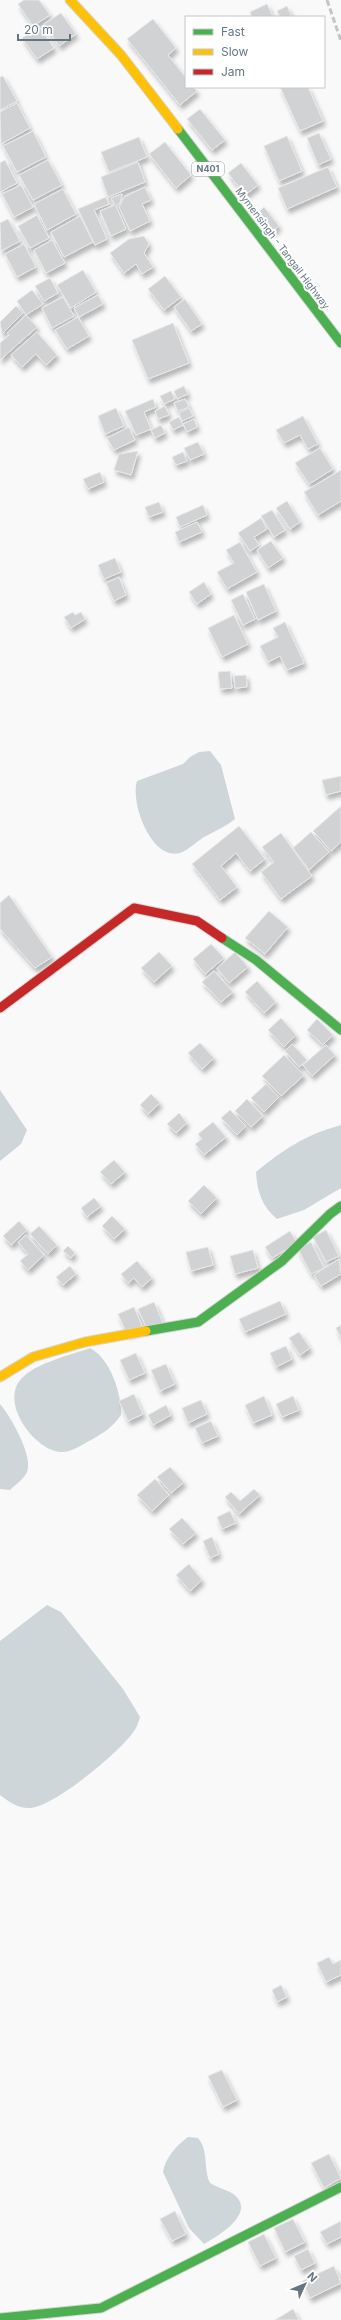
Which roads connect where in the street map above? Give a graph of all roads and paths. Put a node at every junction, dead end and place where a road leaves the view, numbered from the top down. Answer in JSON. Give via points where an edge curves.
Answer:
{"nodes":[{"id":1,"x":70,"y":0,"type":"edge"},
{"id":2,"x":341,"y":343,"type":"edge"},
{"id":3,"x":0,"y":1008,"type":"edge"},
{"id":4,"x":341,"y":1030,"type":"edge"},
{"id":5,"x":341,"y":1206,"type":"edge"},
{"id":6,"x":0,"y":1377,"type":"edge"},
{"id":7,"x":341,"y":2187,"type":"edge"},
{"id":8,"x":0,"y":2318,"type":"edge"}],
"edges":[{"from":1,"to":2,"type":"main road","name":"Mymensingh - Tangail Highway","number":"N401","via":[[121,55]]},
{"from":3,"to":4,"type":"main road","via":[[134,908],[198,921],[256,960]]},
{"from":5,"to":6,"type":"main road","via":[[282,1261],[198,1322],[85,1342],[33,1357]]},
{"from":7,"to":8,"type":"main road","via":[[101,2308]]}]}
